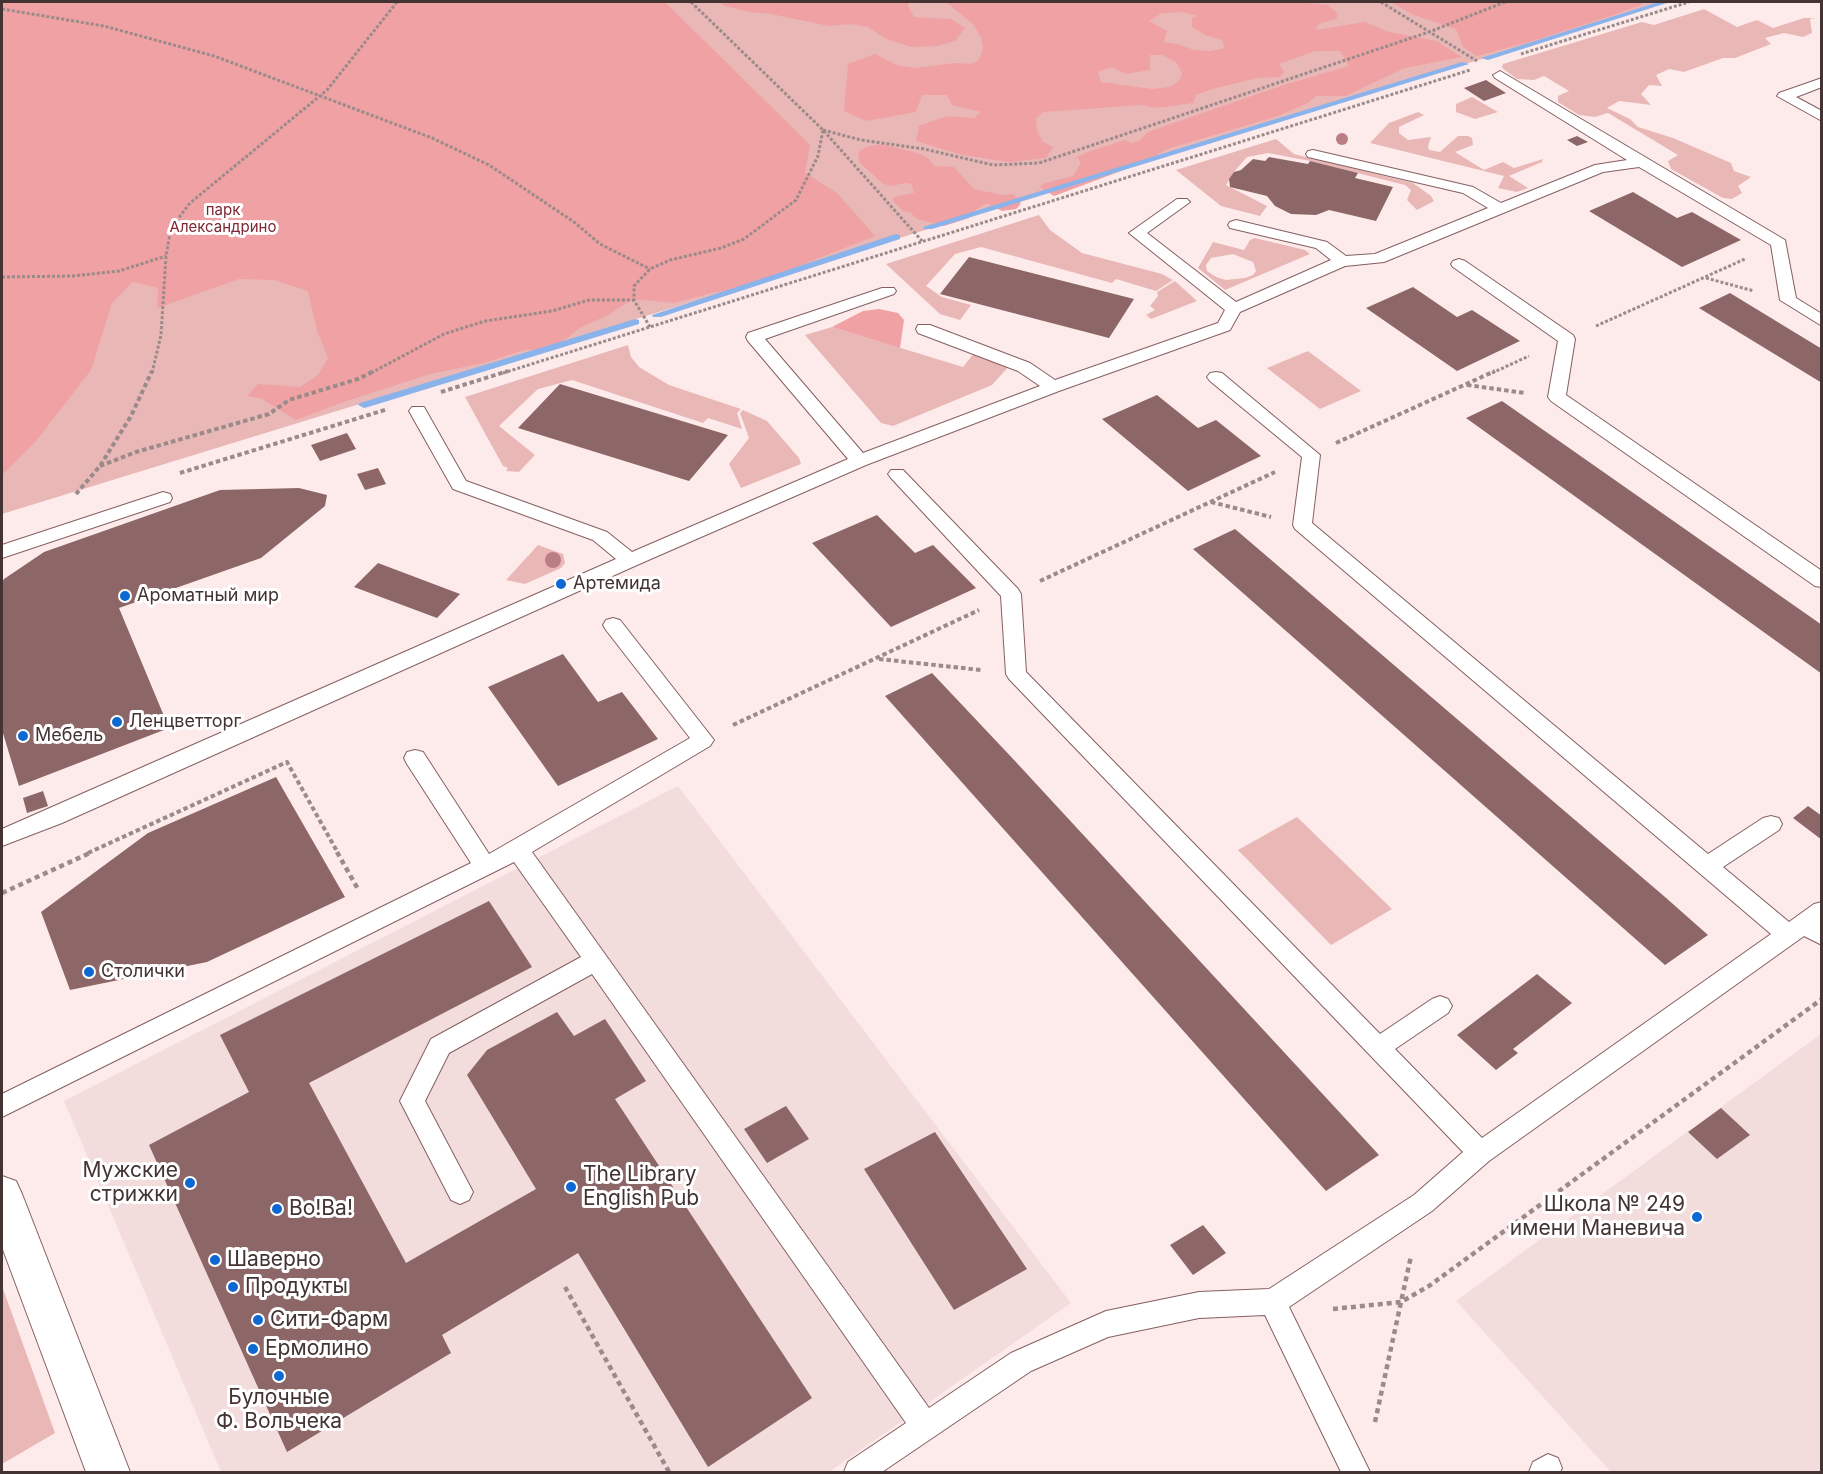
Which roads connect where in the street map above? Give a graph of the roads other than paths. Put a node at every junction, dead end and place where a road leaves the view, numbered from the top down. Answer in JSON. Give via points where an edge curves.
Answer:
{"nodes":[{"id":1,"x":1500,"y":75,"type":"dead end"},
{"id":2,"x":1821,"y":82,"type":"edge"},
{"id":3,"x":1821,"y":117,"type":"edge"},
{"id":4,"x":1313,"y":154,"type":"dead end"},
{"id":5,"x":1641,"y":162,"type":"junction"},
{"id":6,"x":1182,"y":202,"type":"dead end"},
{"id":7,"x":1501,"y":209,"type":"junction"},
{"id":8,"x":1236,"y":225,"type":"dead end"},
{"id":9,"x":1342,"y":261,"type":"junction"},
{"id":10,"x":1459,"y":264,"type":"dead end"},
{"id":11,"x":888,"y":291,"type":"dead end"},
{"id":12,"x":1234,"y":309,"type":"junction"},
{"id":13,"x":1821,"y":321,"type":"edge"},
{"id":14,"x":924,"y":329,"type":"dead end"},
{"id":15,"x":1216,"y":377,"type":"dead end"},
{"id":16,"x":1053,"y":387,"type":"junction"},
{"id":17,"x":418,"y":411,"type":"dead end"},
{"id":18,"x":860,"y":460,"type":"junction"},
{"id":19,"x":897,"y":474,"type":"dead end"},
{"id":20,"x":162,"y":498,"type":"dead end"},
{"id":21,"x":2,"y":552,"type":"edge"},
{"id":22,"x":630,"y":560,"type":"junction"},
{"id":23,"x":1821,"y":581,"type":"edge"},
{"id":24,"x":613,"y":625,"type":"dead end"},
{"id":25,"x":415,"y":758,"type":"dead end"},
{"id":26,"x":1771,"y":824,"type":"dead end"},
{"id":27,"x":2,"y":838,"type":"edge"},
{"id":28,"x":518,"y":850,"type":"junction"},
{"id":29,"x":484,"y":867,"type":"junction"},
{"id":30,"x":1706,"y":867,"type":"junction"},
{"id":31,"x":1809,"y":926,"type":"edge"},
{"id":32,"x":596,"y":960,"type":"junction"},
{"id":33,"x":1440,"y":1006,"type":"dead end"},
{"id":34,"x":1377,"y":1048,"type":"junction"},
{"id":35,"x":2,"y":1106,"type":"edge"},
{"id":36,"x":1480,"y":1153,"type":"junction"},
{"id":37,"x":460,"y":1192,"type":"dead end"},
{"id":38,"x":2,"y":1194,"type":"edge"},
{"id":39,"x":1274,"y":1302,"type":"junction"},
{"id":40,"x":926,"y":1426,"type":"junction"},
{"id":41,"x":108,"y":1473,"type":"edge"},
{"id":42,"x":858,"y":1473,"type":"edge"},
{"id":43,"x":1356,"y":1473,"type":"edge"}],
"edges":[{"from":1,"to":5,"type":"lane"},
{"from":2,"to":3,"type":"lane","via":[[1784,96]]},
{"from":4,"to":7,"type":"lane","via":[[1468,190]]},
{"from":5,"to":7,"type":"lane","via":[[1600,168]]},
{"from":5,"to":13,"type":"lane","via":[[1779,243],[1788,300]]},
{"from":6,"to":12,"type":"lane","via":[[1137,232]]},
{"from":7,"to":9,"type":"lane","via":[[1378,260]]},
{"from":8,"to":9,"type":"lane","via":[[1321,245]]},
{"from":9,"to":12,"type":"lane"},
{"from":10,"to":23,"type":"lane","via":[[1567,339],[1557,397]]},
{"from":11,"to":18,"type":"lane","via":[[754,337]]},
{"from":12,"to":16,"type":"lane","via":[[1224,326]]},
{"from":14,"to":16,"type":"lane","via":[[1024,367]]},
{"from":15,"to":30,"type":"lane","via":[[1311,455],[1302,525]]},
{"from":16,"to":18,"type":"lane"},
{"from":17,"to":22,"type":"lane","via":[[459,485],[600,536]]},
{"from":18,"to":22,"type":"lane"},
{"from":19,"to":34,"type":"lane","via":[[1011,594],[1016,674]]},
{"from":20,"to":21,"type":"lane"},
{"from":22,"to":27,"type":"lane"},
{"from":24,"to":28,"type":"lane","via":[[702,740]]},
{"from":25,"to":29,"type":"lane"},
{"from":26,"to":30,"type":"lane"},
{"from":28,"to":29,"type":"lane"},
{"from":28,"to":32,"type":"lane"},
{"from":29,"to":35,"type":"lane"},
{"from":30,"to":31,"type":"lane"},
{"from":31,"to":36,"type":"lane"},
{"from":32,"to":37,"type":"lane","via":[[440,1046],[412,1101]]},
{"from":32,"to":40,"type":"lane"},
{"from":33,"to":34,"type":"lane"},
{"from":34,"to":36,"type":"lane"},
{"from":36,"to":39,"type":"lane","via":[[1423,1203]]},
{"from":38,"to":41,"type":"street"},
{"from":39,"to":40,"type":"lane","via":[[1199,1305],[1106,1324],[1021,1362]]},
{"from":39,"to":43,"type":"lane"},
{"from":40,"to":42,"type":"lane"}]}
